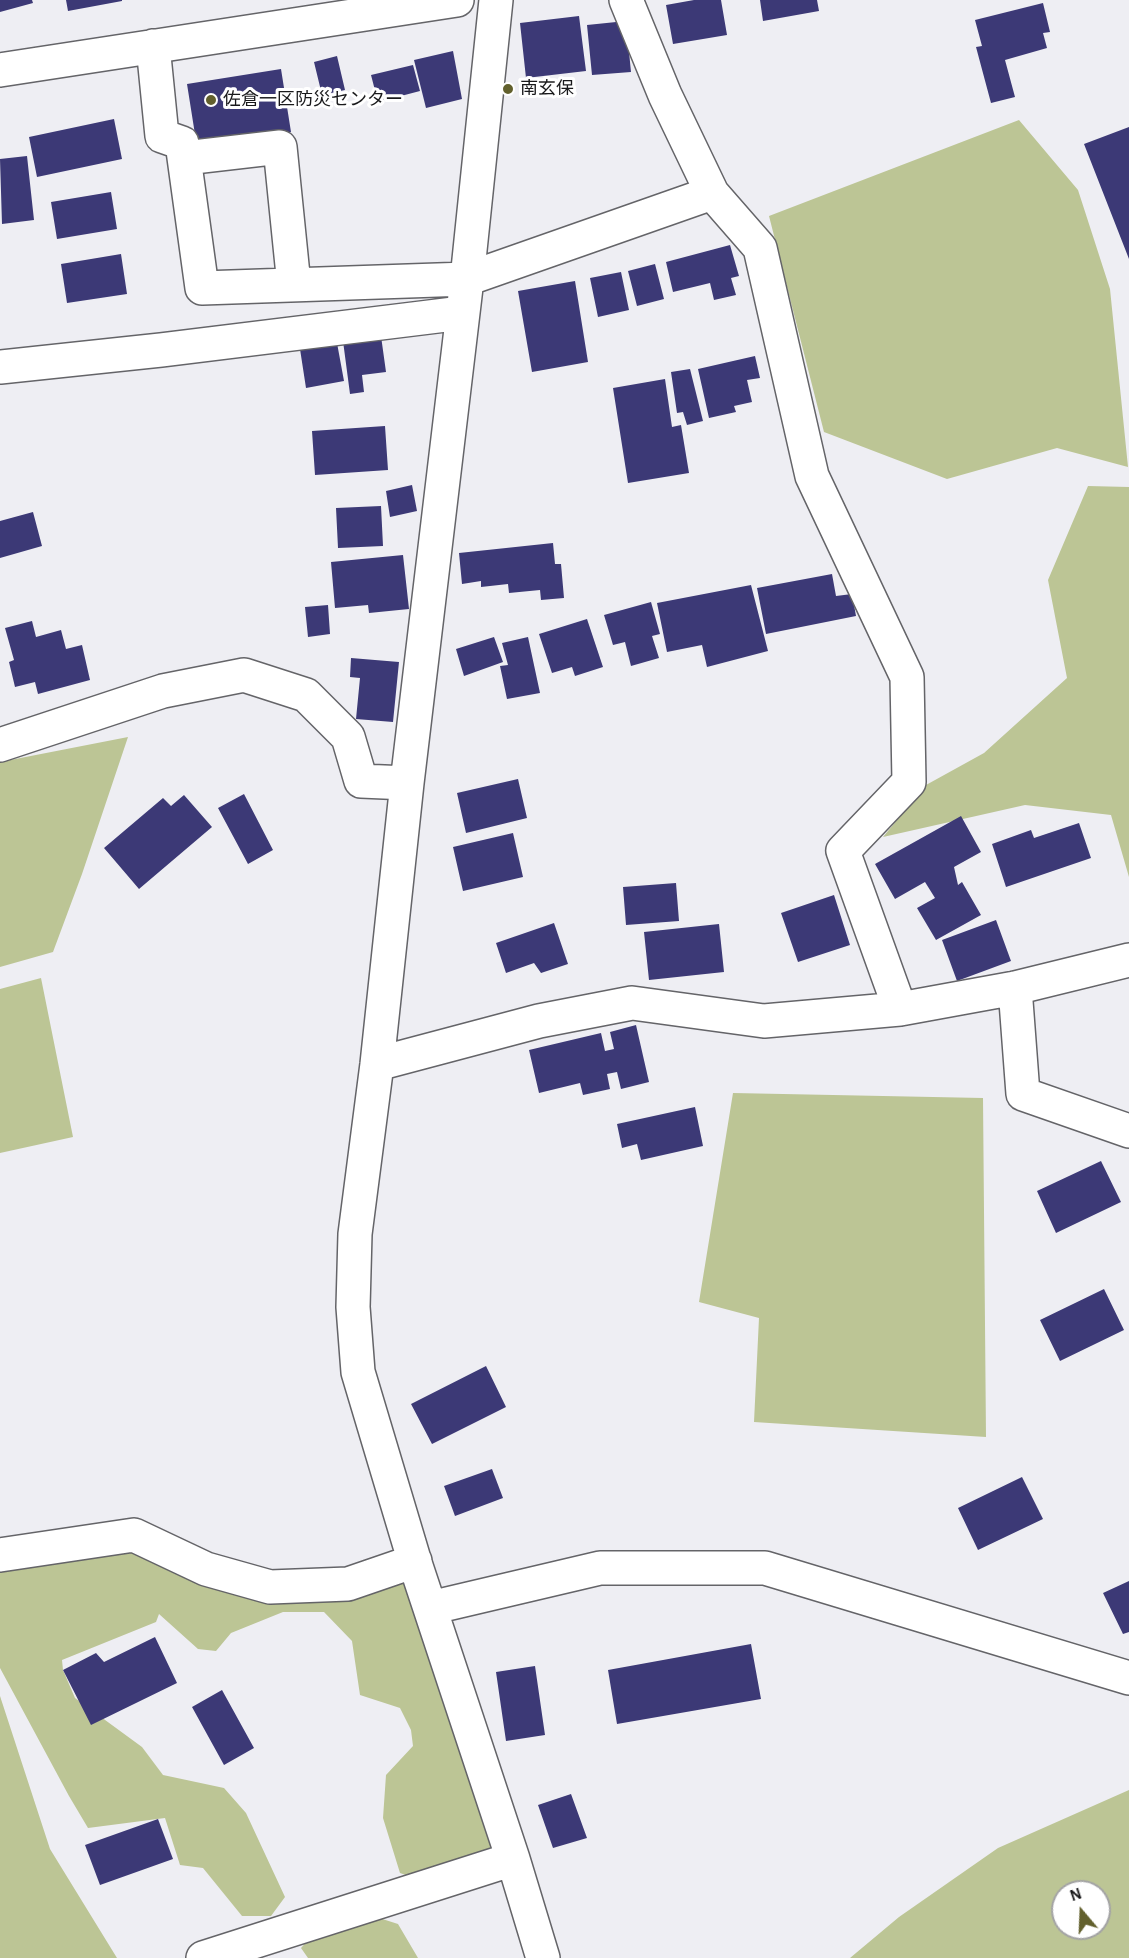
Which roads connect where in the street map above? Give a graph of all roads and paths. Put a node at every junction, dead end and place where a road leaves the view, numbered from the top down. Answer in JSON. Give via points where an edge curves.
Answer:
{"nodes":[{"id":1,"x":457,"y":0,"type":"edge"},
{"id":2,"x":495,"y":0,"type":"edge"},
{"id":3,"x":626,"y":0,"type":"edge"},
{"id":4,"x":153,"y":46,"type":"junction"},
{"id":5,"x":0,"y":70,"type":"edge"},
{"id":6,"x":184,"y":158,"type":"junction"},
{"id":7,"x":712,"y":194,"type":"junction"},
{"id":8,"x":467,"y":279,"type":"junction"},
{"id":9,"x":294,"y":285,"type":"junction"},
{"id":10,"x":462,"y":313,"type":"junction"},
{"id":11,"x":0,"y":367,"type":"edge"},
{"id":12,"x":0,"y":745,"type":"edge"},
{"id":13,"x":407,"y":783,"type":"junction"},
{"id":14,"x":1129,"y":960,"type":"edge"},
{"id":15,"x":1015,"y":988,"type":"junction"},
{"id":16,"x":900,"y":1009,"type":"junction"},
{"id":17,"x":377,"y":1064,"type":"junction"},
{"id":18,"x":1129,"y":1131,"type":"edge"},
{"id":19,"x":0,"y":1555,"type":"edge"},
{"id":20,"x":415,"y":1561,"type":"junction"},
{"id":21,"x":430,"y":1608,"type":"junction"},
{"id":22,"x":1129,"y":1678,"type":"edge"},
{"id":23,"x":513,"y":1859,"type":"junction"},
{"id":24,"x":203,"y":1958,"type":"edge"},
{"id":25,"x":543,"y":1958,"type":"edge"}],
"edges":[{"from":1,"to":4,"type":"street"},
{"from":2,"to":8,"type":"street"},
{"from":3,"to":7,"type":"street"},
{"from":4,"to":5,"type":"street"},
{"from":4,"to":6,"type":"street","via":[[162,136],[182,143]]},
{"from":6,"to":9,"type":"street","via":[[202,288]]},
{"from":6,"to":9,"type":"street","via":[[280,147]]},
{"from":7,"to":8,"type":"street"},
{"from":7,"to":16,"type":"street","via":[[760,248],[812,476],[908,677],[909,782],[843,851]]},
{"from":8,"to":9,"type":"street"},
{"from":8,"to":10,"type":"street"},
{"from":10,"to":11,"type":"street"},
{"from":10,"to":13,"type":"street"},
{"from":12,"to":13,"type":"street","via":[[163,691],[244,675],[306,695],[348,737],[361,781]]},
{"from":13,"to":17,"type":"street"},
{"from":14,"to":15,"type":"street"},
{"from":15,"to":16,"type":"street"},
{"from":15,"to":18,"type":"street","via":[[1023,1094]]},
{"from":16,"to":17,"type":"street","via":[[764,1021],[632,1003],[539,1021]]},
{"from":17,"to":20,"type":"street","via":[[355,1234],[353,1307],[358,1372]]},
{"from":19,"to":20,"type":"street","via":[[134,1535],[206,1569],[270,1587],[348,1584]]},
{"from":20,"to":21,"type":"street"},
{"from":21,"to":22,"type":"street","via":[[600,1568],[765,1568]]},
{"from":21,"to":23,"type":"street"},
{"from":23,"to":24,"type":"street"},
{"from":23,"to":25,"type":"street"}]}
